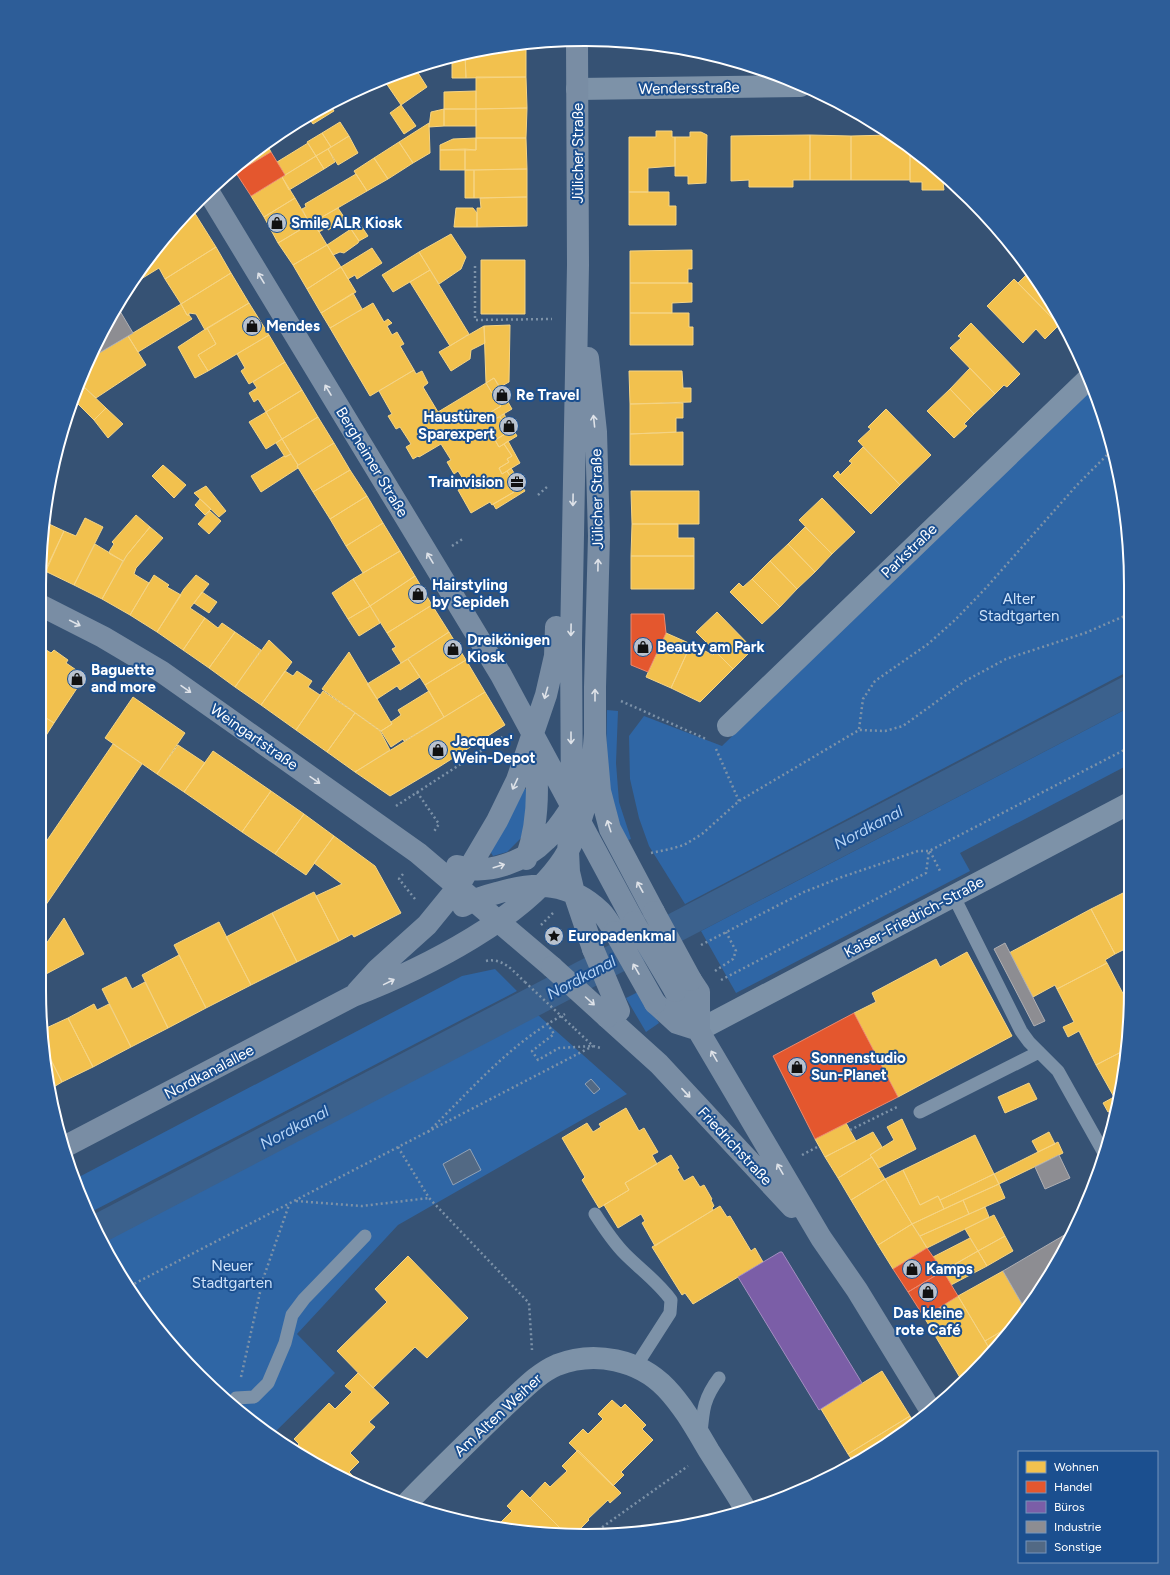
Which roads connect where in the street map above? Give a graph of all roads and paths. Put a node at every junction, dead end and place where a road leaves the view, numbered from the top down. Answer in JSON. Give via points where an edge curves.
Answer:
{"nodes":[{"id":1,"x":577,"y":46,"type":"edge"},
{"id":2,"x":789,"y":86,"type":"edge"},
{"id":3,"x":577,"y":89,"type":"junction"},
{"id":4,"x":212,"y":197,"type":"edge"},
{"id":5,"x":578,"y":265,"type":"junction"},
{"id":6,"x":475,"y":266,"type":"dead end"},
{"id":7,"x":577,"y":318,"type":"junction"},
{"id":8,"x":1084,"y":383,"type":"edge"},
{"id":9,"x":1108,"y":454,"type":"edge"},
{"id":10,"x":574,"y":464,"type":"junction"},
{"id":11,"x":46,"y":609,"type":"edge"},
{"id":12,"x":1124,"y":616,"type":"edge"},
{"id":13,"x":621,"y":701,"type":"dead end"},
{"id":14,"x":728,"y":726,"type":"dead end"},
{"id":15,"x":858,"y":730,"type":"junction"},
{"id":16,"x":508,"y":734,"type":"dead end"},
{"id":17,"x":532,"y":734,"type":"junction"},
{"id":18,"x":595,"y":734,"type":"junction"},
{"id":19,"x":1124,"y":750,"type":"edge"},
{"id":20,"x":417,"y":792,"type":"junction"},
{"id":21,"x":739,"y":801,"type":"junction"},
{"id":22,"x":395,"y":806,"type":"dead end"},
{"id":23,"x":1124,"y":806,"type":"edge"},
{"id":24,"x":576,"y":815,"type":"junction"},
{"id":25,"x":424,"y":845,"type":"junction"},
{"id":26,"x":568,"y":851,"type":"junction"},
{"id":27,"x":929,"y":851,"type":"junction"},
{"id":28,"x":650,"y":853,"type":"dead end"},
{"id":29,"x":528,"y":855,"type":"junction"},
{"id":30,"x":466,"y":885,"type":"junction"},
{"id":31,"x":543,"y":885,"type":"junction"},
{"id":32,"x":517,"y":887,"type":"junction"},
{"id":33,"x":574,"y":892,"type":"junction"},
{"id":34,"x":954,"y":897,"type":"junction"},
{"id":35,"x":502,"y":919,"type":"junction"},
{"id":36,"x":504,"y":963,"type":"dead end"},
{"id":37,"x":552,"y":967,"type":"joint"},
{"id":38,"x":720,"y":967,"type":"dead end"},
{"id":39,"x":717,"y":982,"type":"dead end"},
{"id":40,"x":683,"y":985,"type":"junction"},
{"id":41,"x":353,"y":996,"type":"junction"},
{"id":42,"x":613,"y":1014,"type":"junction"},
{"id":43,"x":699,"y":1030,"type":"junction"},
{"id":44,"x":593,"y":1046,"type":"junction"},
{"id":45,"x":1039,"y":1052,"type":"junction"},
{"id":46,"x":920,"y":1112,"type":"joint"},
{"id":47,"x":850,"y":1130,"type":"dead end"},
{"id":48,"x":428,"y":1132,"type":"junction"},
{"id":49,"x":69,"y":1144,"type":"edge"},
{"id":50,"x":398,"y":1147,"type":"junction"},
{"id":51,"x":1100,"y":1147,"type":"edge"},
{"id":52,"x":429,"y":1198,"type":"junction"},
{"id":53,"x":296,"y":1201,"type":"junction"},
{"id":54,"x":289,"y":1204,"type":"junction"},
{"id":55,"x":595,"y":1214,"type":"dead end"},
{"id":56,"x":365,"y":1236,"type":"dead end"},
{"id":57,"x":821,"y":1238,"type":"junction"},
{"id":58,"x":134,"y":1284,"type":"edge"},
{"id":59,"x":636,"y":1366,"type":"junction"},
{"id":60,"x":719,"y":1378,"type":"dead end"},
{"id":61,"x":533,"y":1380,"type":"junction"},
{"id":62,"x":236,"y":1398,"type":"joint"},
{"id":63,"x":928,"y":1406,"type":"edge"},
{"id":64,"x":705,"y":1444,"type":"junction"},
{"id":65,"x":411,"y":1499,"type":"edge"},
{"id":66,"x":743,"y":1505,"type":"edge"},
{"id":67,"x":600,"y":1529,"type":"edge"}],
"edges":[{"from":1,"to":3,"type":"main road","name":"Jülicher Straße"},
{"from":2,"to":3,"type":"street","name":"Wendersstraße"},
{"from":3,"to":5,"type":"main road","name":"Jülicher Straße"},
{"from":17,"to":4,"type":"main road","name":"Bergheimer Straße","one_way":true,"via":[[501,675]]},
{"from":5,"to":7,"type":"main road","name":"Jülicher Straße"},
{"from":18,"to":5,"type":"main road","name":"Jülicher Straße","one_way":true,"via":[[599,536],[596,432]]},
{"from":6,"to":7,"type":"path","via":[[475,320]]},
{"from":7,"to":10,"type":"main road","name":"Jülicher Straße"},
{"from":8,"to":14,"type":"street","name":"Parkstraße"},
{"from":9,"to":15,"type":"path","via":[[955,620],[928,644],[875,681],[863,699]]},
{"from":10,"to":17,"type":"main road","name":"Nordkanalallee","one_way":true,"via":[[558,486],[555,656],[546,695]]},
{"from":10,"to":24,"type":"main road","name":"Jülicher Straße","one_way":true,"via":[[571,658]]},
{"from":11,"to":25,"type":"main road","name":"Weingartstraße","one_way":true,"via":[[103,637],[162,672]]},
{"from":12,"to":15,"type":"path","via":[[1085,633],[1006,658],[966,681],[903,726],[885,731]]},
{"from":13,"to":21,"type":"path","via":[[713,742]]},
{"from":15,"to":21,"type":"path"},
{"from":16,"to":20,"type":"path"},
{"from":17,"to":24,"type":"main road","name":"Bergheimer Straße"},
{"from":17,"to":29,"type":"main road","via":[[538,773],[538,804]]},
{"from":17,"to":30,"type":"main road","name":"Nordkanalallee","one_way":true,"via":[[517,780]]},
{"from":18,"to":24,"type":"main road","via":[[592,775]]},
{"from":40,"to":18,"type":"main road","one_way":true,"bridge":true,"via":[[654,912],[610,829],[600,791]]},
{"from":19,"to":27,"type":"path"},
{"from":20,"to":22,"type":"path"},
{"from":20,"to":25,"type":"path","via":[[440,824]]},
{"from":21,"to":28,"type":"path","via":[[702,834],[684,845]]},
{"from":23,"to":34,"type":"street","name":"Kaiser-Friedrich-Straße"},
{"from":24,"to":26,"type":"main road"},
{"from":24,"to":29,"type":"main road"},
{"from":24,"to":40,"type":"main road","name":"Bergheimer Straße","bridge":true,"via":[[634,922]]},
{"from":25,"to":30,"type":"main road","name":"Weingartstraße"},
{"from":26,"to":31,"type":"main road","name":"Nordkanalallee"},
{"from":26,"to":33,"type":"main road","via":[[569,872]]},
{"from":27,"to":38,"type":"path","via":[[918,851],[804,892],[726,932],[736,951],[734,959]]},
{"from":27,"to":39,"type":"path","via":[[926,873]]},
{"from":30,"to":29,"type":"main road","one_way":true,"via":[[485,870]]},
{"from":29,"to":32,"type":"main road"},
{"from":30,"to":32,"type":"main road"},
{"from":30,"to":35,"type":"main road","name":"Weingartstraße"},
{"from":30,"to":41,"type":"main road","name":"Nordkanalallee"},
{"from":31,"to":32,"type":"main road"},
{"from":31,"to":33,"type":"main road"},
{"from":31,"to":35,"type":"main road","name":"Nordkanalallee"},
{"from":32,"to":35,"type":"main road"},
{"from":33,"to":42,"type":"main road","bridge":true},
{"from":43,"to":33,"type":"main road","one_way":true,"bridge":true,"via":[[677,1023],[655,1003],[601,912]]},
{"from":34,"to":43,"type":"street","name":"Kaiser-Friedrich-Straße"},
{"from":34,"to":45,"type":"lane","via":[[1022,1031]]},
{"from":35,"to":37,"type":"main road","name":"Weingartstraße"},
{"from":41,"to":35,"type":"main road","name":"Nordkanalallee","one_way":true,"via":[[385,984],[436,958]]},
{"from":36,"to":44,"type":"path","bridge":true},
{"from":37,"to":42,"type":"main road","name":"Friedrichstraße","one_way":true,"bridge":true},
{"from":40,"to":43,"type":"main road","name":"Friedrichstraße"},
{"from":41,"to":49,"type":"main road","name":"Nordkanalallee"},
{"from":42,"to":57,"type":"main road","name":"Friedrichstraße","one_way":true},
{"from":57,"to":43,"type":"main road","name":"Friedrichstraße","one_way":true},
{"from":44,"to":48,"type":"path"},
{"from":44,"to":48,"type":"path","via":[[559,1048],[538,1060],[532,1051],[554,1034],[547,1023],[515,1046]]},
{"from":45,"to":46,"type":"lane"},
{"from":45,"to":51,"type":"lane","via":[[1058,1071]]},
{"from":46,"to":47,"type":"path","via":[[898,1106]]},
{"from":48,"to":50,"type":"path"},
{"from":50,"to":52,"type":"path"},
{"from":50,"to":53,"type":"path"},
{"from":52,"to":53,"type":"path","via":[[362,1206]]},
{"from":52,"to":61,"type":"path","via":[[529,1303]]},
{"from":53,"to":54,"type":"path"},
{"from":54,"to":58,"type":"path"},
{"from":54,"to":62,"type":"path","via":[[264,1279]]},
{"from":55,"to":59,"type":"lane","via":[[625,1254],[661,1286],[671,1300],[670,1313]]},
{"from":56,"to":62,"type":"lane","via":[[292,1314],[285,1343],[268,1383],[254,1397]]},
{"from":57,"to":63,"type":"main road","name":"Friedrichstraße","via":[[857,1290]]},
{"from":59,"to":61,"type":"street","name":"Am Alten Weiher","via":[[613,1359],[587,1358],[557,1365]]},
{"from":59,"to":64,"type":"street","name":"Am Alten Weiher","via":[[666,1388],[686,1412]]},
{"from":60,"to":64,"type":"lane","via":[[710,1390],[703,1408]]},
{"from":61,"to":65,"type":"street","name":"Am Alten Weiher"},
{"from":64,"to":66,"type":"street","name":"Am Alten Weiher"},
{"from":64,"to":67,"type":"path"}]}
